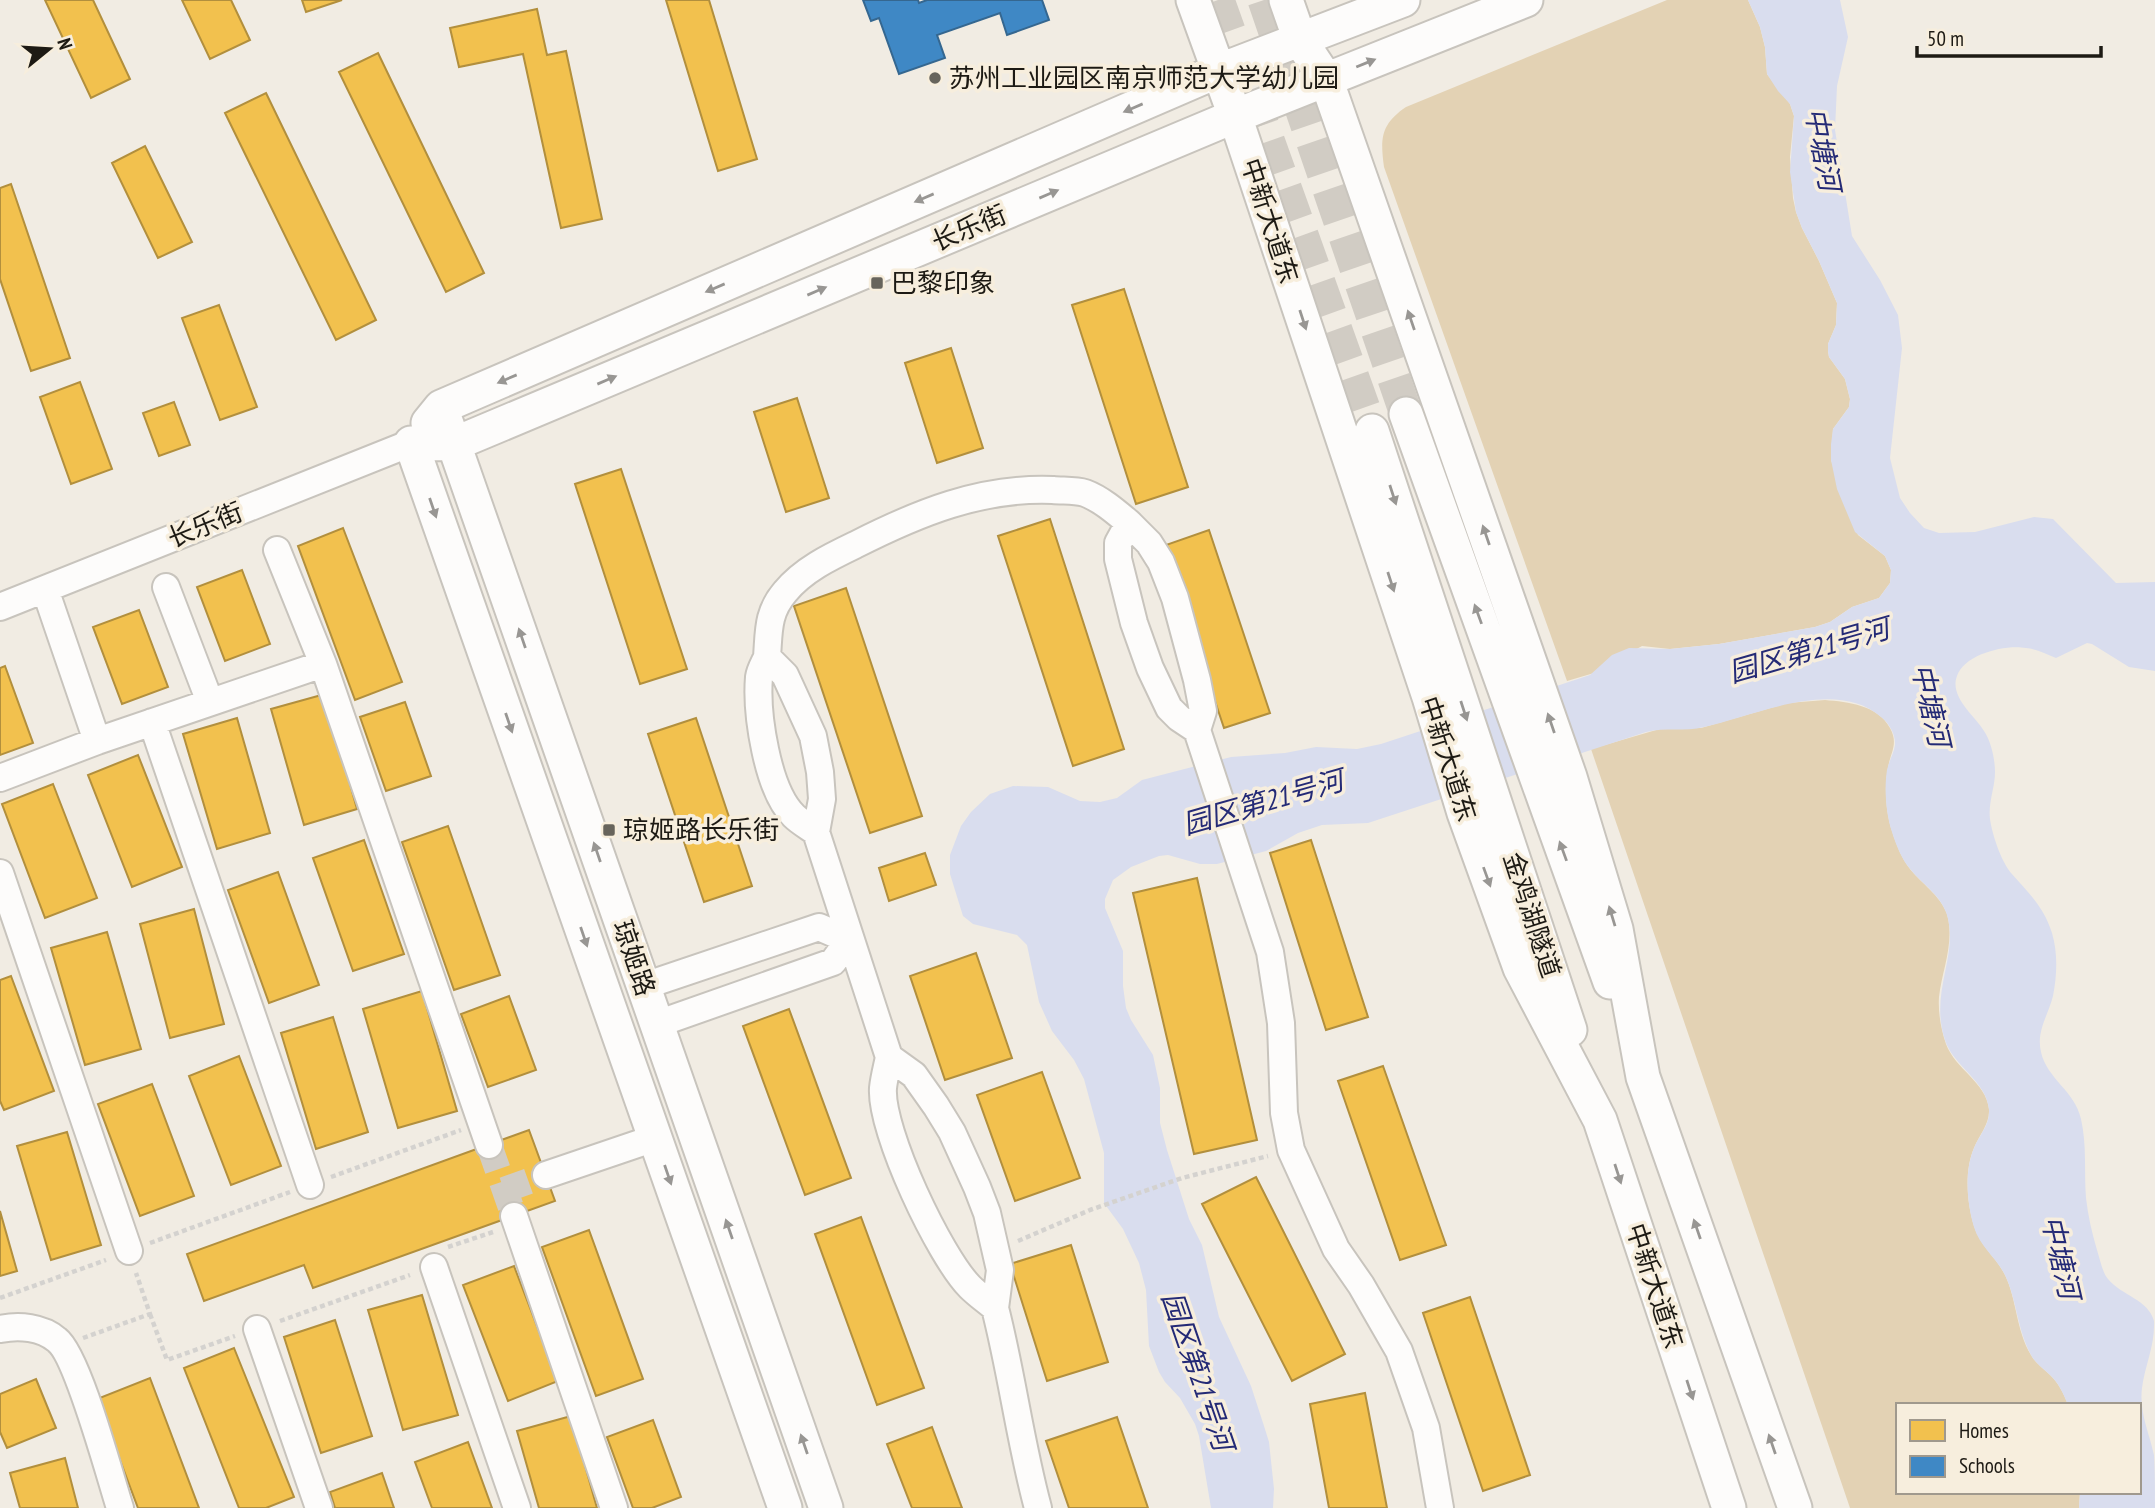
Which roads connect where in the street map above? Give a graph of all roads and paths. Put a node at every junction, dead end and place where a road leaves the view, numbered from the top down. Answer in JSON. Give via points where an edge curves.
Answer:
{"nodes":[{"id":1,"x":1193,"y":0,"type":"edge"},
{"id":2,"x":1207,"y":0,"type":"edge"},
{"id":3,"x":1286,"y":0,"type":"edge"},
{"id":4,"x":1403,"y":0,"type":"edge"},
{"id":5,"x":1526,"y":0,"type":"edge"},
{"id":6,"x":1300,"y":40,"type":"junction"},
{"id":7,"x":1218,"y":71,"type":"junction"},
{"id":8,"x":1326,"y":79,"type":"junction"},
{"id":9,"x":1235,"y":116,"type":"junction"},
{"id":10,"x":441,"y":407,"type":"junction"},
{"id":11,"x":1406,"y":414,"type":"tunnel mouth"},
{"id":12,"x":1371,"y":430,"type":"tunnel mouth"},
{"id":13,"x":411,"y":443,"type":"junction"},
{"id":14,"x":454,"y":444,"type":"junction"},
{"id":15,"x":1129,"y":523,"type":"junction"},
{"id":16,"x":277,"y":550,"type":"dead end"},
{"id":17,"x":166,"y":587,"type":"dead end"},
{"id":18,"x":45,"y":589,"type":"junction"},
{"id":19,"x":0,"y":607,"type":"edge"},
{"id":20,"x":767,"y":657,"type":"junction"},
{"id":21,"x":323,"y":664,"type":"junction"},
{"id":22,"x":210,"y":702,"type":"junction"},
{"id":23,"x":152,"y":722,"type":"junction"},
{"id":24,"x":97,"y":741,"type":"junction"},
{"id":25,"x":1201,"y":741,"type":"junction"},
{"id":26,"x":0,"y":778,"type":"edge"},
{"id":27,"x":816,"y":832,"type":"junction"},
{"id":28,"x":0,"y":873,"type":"edge"},
{"id":29,"x":849,"y":940,"type":"junction"},
{"id":30,"x":644,"y":986,"type":"junction"},
{"id":31,"x":657,"y":1024,"type":"junction"},
{"id":32,"x":890,"y":1057,"type":"junction"},
{"id":33,"x":1643,"y":1077,"type":"junction"},
{"id":34,"x":1600,"y":1120,"type":"junction"},
{"id":35,"x":485,"y":1134,"type":"joint"},
{"id":36,"x":655,"y":1138,"type":"junction"},
{"id":37,"x":1291,"y":1150,"type":"junction"},
{"id":38,"x":545,"y":1175,"type":"tunnel mouth"},
{"id":39,"x":310,"y":1185,"type":"junction"},
{"id":40,"x":515,"y":1220,"type":"joint"},
{"id":41,"x":129,"y":1251,"type":"junction"},
{"id":42,"x":995,"y":1251,"type":"junction"},
{"id":43,"x":434,"y":1266,"type":"joint"},
{"id":44,"x":0,"y":1298,"type":"edge"},
{"id":45,"x":995,"y":1308,"type":"junction"},
{"id":46,"x":0,"y":1329,"type":"edge"},
{"id":47,"x":257,"y":1329,"type":"dead end"},
{"id":48,"x":63,"y":1346,"type":"junction"},
{"id":49,"x":120,"y":1508,"type":"edge"},
{"id":50,"x":319,"y":1508,"type":"edge"},
{"id":51,"x":517,"y":1508,"type":"edge"},
{"id":52,"x":614,"y":1508,"type":"edge"},
{"id":53,"x":785,"y":1508,"type":"edge"},
{"id":54,"x":826,"y":1508,"type":"edge"},
{"id":55,"x":1038,"y":1508,"type":"edge"},
{"id":56,"x":1440,"y":1508,"type":"edge"},
{"id":57,"x":1729,"y":1508,"type":"edge"},
{"id":58,"x":1795,"y":1508,"type":"edge"}],
"edges":[{"from":1,"to":7,"type":"main road","name":"中新大道东"},
{"from":2,"to":7,"type":"main road"},
{"from":3,"to":6,"type":"main road"},
{"from":4,"to":6,"type":"main road","name":"长乐街"},
{"from":8,"to":5,"type":"main road","name":"长乐街","one_way":true},
{"from":6,"to":7,"type":"main road","name":"长乐街"},
{"from":6,"to":8,"type":"main road"},
{"from":7,"to":9,"type":"main road","name":"中新大道东"},
{"from":7,"to":10,"type":"main road","name":"长乐街","one_way":true},
{"from":8,"to":9,"type":"main road","name":"长乐街"},
{"from":33,"to":8,"type":"main road","one_way":true,"via":[[1616,929],[1570,777]]},
{"from":14,"to":9,"type":"main road","name":"长乐街","one_way":true},
{"from":9,"to":34,"type":"main road","name":"中新大道东","one_way":true,"via":[[1464,813],[1520,968]]},
{"from":10,"to":13,"type":"main road","name":"长乐街"},
{"from":10,"to":14,"type":"main road","name":"琼姬路"},
{"from":33,"to":11,"type":"main road","name":"金鸡湖隧道","one_way":true},
{"from":12,"to":34,"type":"main road","name":"金鸡湖隧道","one_way":true},
{"from":13,"to":14,"type":"main road","name":"长乐街"},
{"from":13,"to":18,"type":"street","name":"长乐街"},
{"from":13,"to":36,"type":"main road","name":"琼姬路","one_way":true},
{"from":30,"to":14,"type":"main road","name":"琼姬路","one_way":true},
{"from":15,"to":20,"type":"street","via":[[1084,493],[1019,490],[950,503],[827,558],[791,586],[768,625]]},
{"from":15,"to":25,"type":"street","via":[[1161,562],[1175,598],[1203,711]]},
{"from":15,"to":25,"type":"street","via":[[1118,543],[1118,559],[1134,623],[1169,708]]},
{"from":16,"to":21,"type":"street"},
{"from":17,"to":22,"type":"street"},
{"from":18,"to":19,"type":"street","name":"长乐街"},
{"from":18,"to":24,"type":"street"},
{"from":20,"to":27,"type":"street","via":[[785,675],[813,736],[822,799]]},
{"from":20,"to":27,"type":"street","via":[[759,674],[762,735],[769,765],[793,815]]},
{"from":21,"to":22,"type":"street"},
{"from":21,"to":35,"type":"street"},
{"from":22,"to":23,"type":"street"},
{"from":23,"to":24,"type":"street"},
{"from":23,"to":39,"type":"street"},
{"from":24,"to":26,"type":"street"},
{"from":25,"to":37,"type":"street","via":[[1270,952]]},
{"from":27,"to":29,"type":"street"},
{"from":28,"to":41,"type":"street"},
{"from":29,"to":30,"type":"street","via":[[819,927]]},
{"from":29,"to":31,"type":"street","via":[[833,962]]},
{"from":29,"to":32,"type":"street"},
{"from":30,"to":31,"type":"main road","name":"琼姬路"},
{"from":54,"to":31,"type":"main road","name":"琼姬路","one_way":true},
{"from":32,"to":42,"type":"street","via":[[914,1075],[952,1132],[987,1213]]},
{"from":32,"to":45,"type":"street","via":[[883,1090],[888,1119],[921,1210],[969,1286]]},
{"from":58,"to":33,"type":"main road","one_way":true},
{"from":34,"to":57,"type":"main road","name":"中新大道东","one_way":true},
{"from":35,"to":39,"type":"path"},
{"from":36,"to":38,"type":"street"},
{"from":36,"to":53,"type":"main road","name":"琼姬路","one_way":true},
{"from":37,"to":42,"type":"path","via":[[1182,1178],[1090,1210]]},
{"from":37,"to":56,"type":"street","via":[[1336,1248],[1399,1351],[1426,1428]]},
{"from":39,"to":41,"type":"path"},
{"from":40,"to":43,"type":"path","via":[[430,1253]]},
{"from":40,"to":52,"type":"street"},
{"from":41,"to":44,"type":"path"},
{"from":41,"to":48,"type":"path","via":[[150,1314]]},
{"from":42,"to":45,"type":"street","via":[[1000,1270]]},
{"from":43,"to":51,"type":"street"},
{"from":45,"to":55,"type":"street"},
{"from":46,"to":48,"type":"street","via":[[37,1329]]},
{"from":47,"to":50,"type":"street"},
{"from":48,"to":49,"type":"street","via":[[75,1368]]}]}
